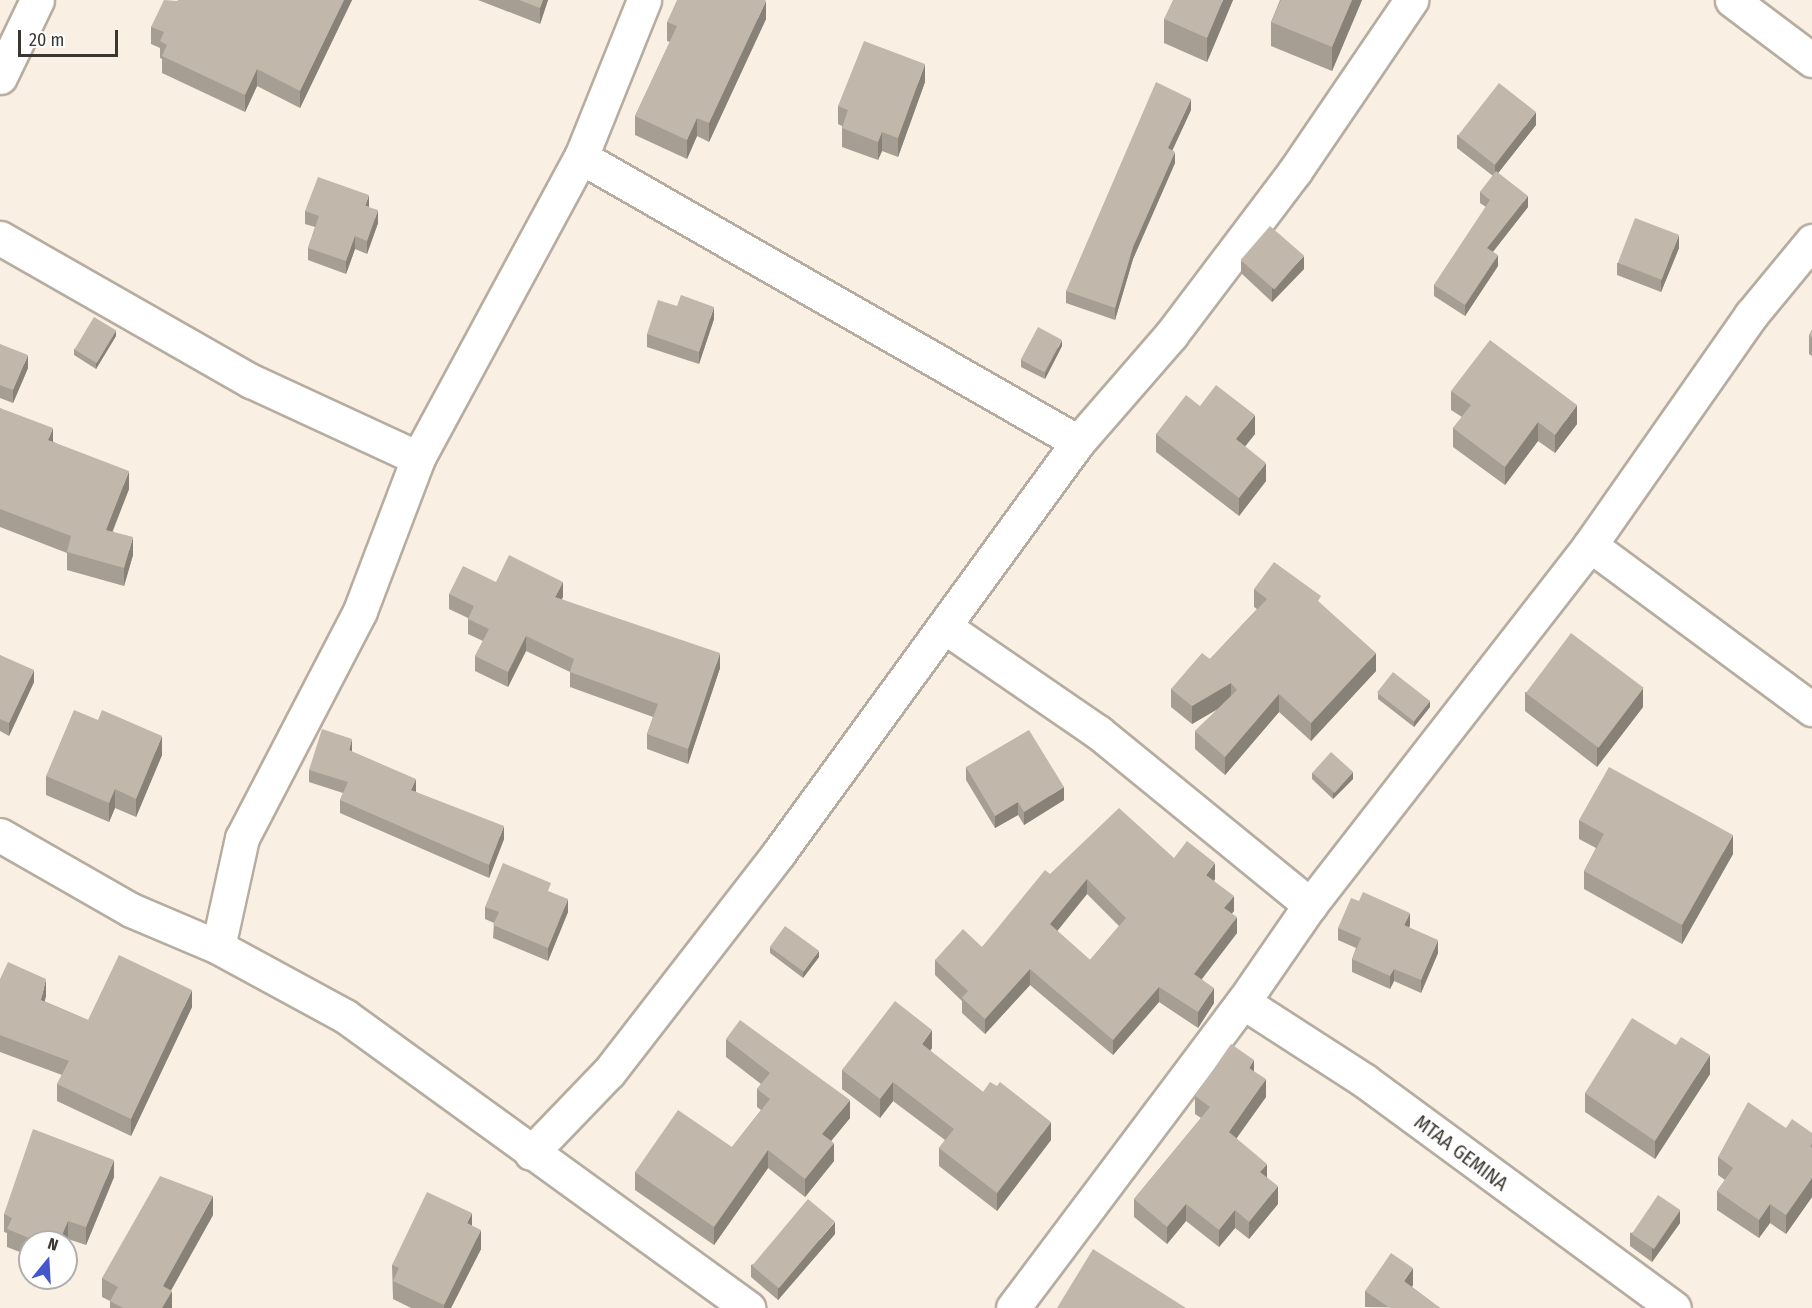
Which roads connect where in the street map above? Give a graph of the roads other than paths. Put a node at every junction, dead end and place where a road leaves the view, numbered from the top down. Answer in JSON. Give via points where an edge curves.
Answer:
{"nodes":[{"id":1,"x":37,"y":0,"type":"edge"},
{"id":2,"x":644,"y":0,"type":"edge"},
{"id":3,"x":1411,"y":0,"type":"edge"},
{"id":4,"x":1732,"y":0,"type":"edge"},
{"id":5,"x":1812,"y":60,"type":"edge"},
{"id":6,"x":0,"y":76,"type":"edge"},
{"id":7,"x":581,"y":157,"type":"junction"},
{"id":8,"x":0,"y":238,"type":"edge"},
{"id":9,"x":1812,"y":241,"type":"edge"},
{"id":10,"x":1078,"y":442,"type":"junction"},
{"id":11,"x":417,"y":458,"type":"junction"},
{"id":12,"x":1590,"y":545,"type":"junction"},
{"id":13,"x":945,"y":627,"type":"junction"},
{"id":14,"x":1812,"y":709,"type":"edge"},
{"id":15,"x":0,"y":835,"type":"edge"},
{"id":16,"x":1310,"y":905,"type":"junction"},
{"id":17,"x":218,"y":947,"type":"junction"},
{"id":18,"x":1243,"y":1002,"type":"junction"},
{"id":19,"x":531,"y":1152,"type":"junction"},
{"id":20,"x":748,"y":1308,"type":"edge"},
{"id":21,"x":1013,"y":1308,"type":"edge"},
{"id":22,"x":1674,"y":1308,"type":"edge"}],
"edges":[{"from":1,"to":6,"type":"street"},
{"from":2,"to":7,"type":"street"},
{"from":3,"to":10,"type":"street","via":[[1295,171],[1192,308]]},
{"from":4,"to":5,"type":"street"},
{"from":7,"to":10,"type":"street"},
{"from":7,"to":11,"type":"street"},
{"from":8,"to":11,"type":"street","via":[[251,381]]},
{"from":9,"to":12,"type":"street","via":[[1751,315]]},
{"from":10,"to":13,"type":"street"},
{"from":11,"to":17,"type":"street","via":[[360,611],[242,838]]},
{"from":12,"to":14,"type":"street"},
{"from":12,"to":16,"type":"street"},
{"from":13,"to":16,"type":"street","via":[[1098,732]]},
{"from":13,"to":19,"type":"street","via":[[609,1072]]},
{"from":15,"to":17,"type":"street","via":[[131,910]]},
{"from":16,"to":18,"type":"street"},
{"from":17,"to":19,"type":"street","via":[[345,1016]]},
{"from":18,"to":21,"type":"street"},
{"from":18,"to":22,"type":"street","name":"MTAA GEMINA","via":[[1365,1081]]},
{"from":19,"to":20,"type":"street"}]}
